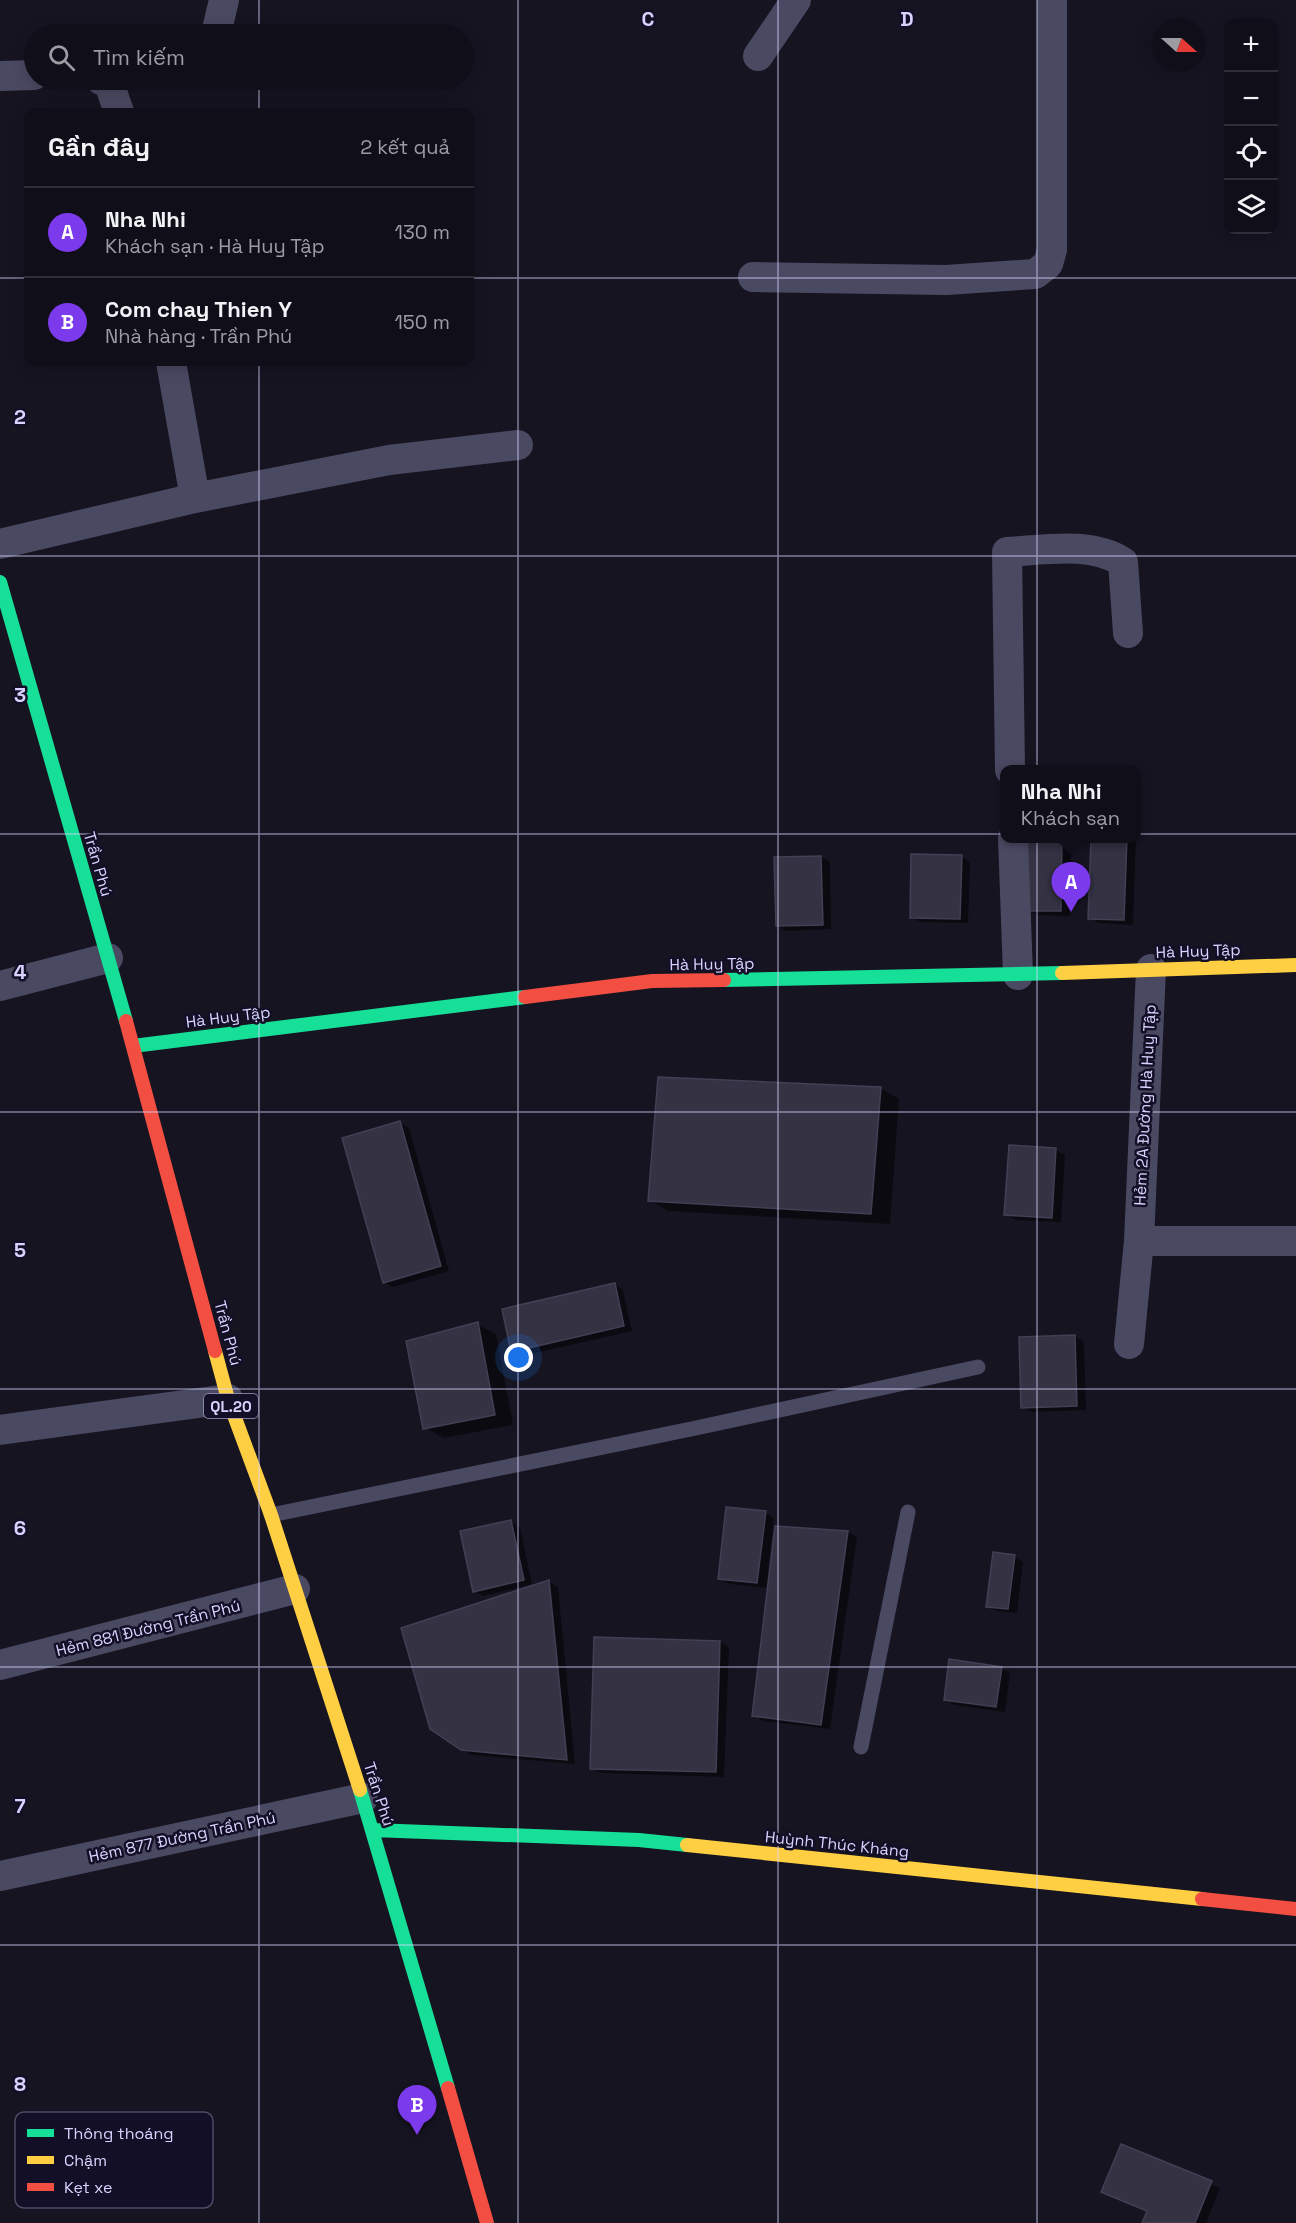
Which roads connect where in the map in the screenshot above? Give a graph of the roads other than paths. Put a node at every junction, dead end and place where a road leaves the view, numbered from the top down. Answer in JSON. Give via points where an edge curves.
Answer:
{"nodes":[{"id":1,"x":224,"y":0,"type":"edge"},
{"id":2,"x":796,"y":0,"type":"edge"},
{"id":3,"x":1052,"y":0,"type":"edge"},
{"id":4,"x":218,"y":24,"type":"edge"},
{"id":5,"x":758,"y":56,"type":"dead end"},
{"id":6,"x":24,"y":75,"type":"edge"},
{"id":7,"x":0,"y":76,"type":"edge"},
{"id":8,"x":116,"y":90,"type":"edge"},
{"id":9,"x":118,"y":108,"type":"edge"},
{"id":10,"x":753,"y":277,"type":"dead end"},
{"id":11,"x":172,"y":366,"type":"edge"},
{"id":12,"x":518,"y":445,"type":"dead end"},
{"id":13,"x":195,"y":498,"type":"junction"},
{"id":14,"x":0,"y":544,"type":"edge"},
{"id":15,"x":0,"y":582,"type":"edge"},
{"id":16,"x":5,"y":615,"type":"edge"},
{"id":17,"x":1128,"y":633,"type":"dead end"},
{"id":18,"x":1010,"y":765,"type":"edge"},
{"id":19,"x":1013,"y":843,"type":"edge"},
{"id":20,"x":108,"y":958,"type":"junction"},
{"id":21,"x":1296,"y":965,"type":"edge"},
{"id":22,"x":1151,"y":969,"type":"junction"},
{"id":23,"x":1018,"y":975,"type":"junction"},
{"id":24,"x":0,"y":986,"type":"edge"},
{"id":25,"x":133,"y":1046,"type":"junction"},
{"id":26,"x":1139,"y":1241,"type":"junction"},
{"id":27,"x":1296,"y":1241,"type":"edge"},
{"id":28,"x":1129,"y":1344,"type":"dead end"},
{"id":29,"x":978,"y":1367,"type":"dead end"},
{"id":30,"x":228,"y":1399,"type":"junction"},
{"id":31,"x":0,"y":1430,"type":"edge"},
{"id":32,"x":908,"y":1512,"type":"dead end"},
{"id":33,"x":271,"y":1515,"type":"junction"},
{"id":34,"x":295,"y":1589,"type":"junction"},
{"id":35,"x":0,"y":1665,"type":"edge"},
{"id":36,"x":861,"y":1747,"type":"dead end"},
{"id":37,"x":363,"y":1798,"type":"junction"},
{"id":38,"x":373,"y":1830,"type":"junction"},
{"id":39,"x":0,"y":1876,"type":"edge"},
{"id":40,"x":1296,"y":1909,"type":"edge"},
{"id":41,"x":487,"y":2223,"type":"edge"}],
"edges":[{"from":1,"to":4,"type":"street"},
{"from":2,"to":5,"type":"street"},
{"from":3,"to":10,"type":"street","via":[[1052,250],[1048,264],[1035,274],[946,280]]},
{"from":6,"to":7,"type":"street"},
{"from":8,"to":9,"type":"street"},
{"from":11,"to":13,"type":"street"},
{"from":12,"to":13,"type":"street","via":[[389,460]]},
{"from":13,"to":14,"type":"street"},
{"from":15,"to":16,"type":"main road","name":"Trần Phú","number":"QL.20"},
{"from":16,"to":20,"type":"main road","name":"Trần Phú","number":"QL.20"},
{"from":17,"to":18,"type":"street","via":[[1123,562],[1110,553],[1070,549],[1007,552]]},
{"from":19,"to":23,"type":"street"},
{"from":20,"to":24,"type":"street"},
{"from":20,"to":25,"type":"main road","name":"Trần Phú","number":"QL.20"},
{"from":21,"to":22,"type":"main road","name":"Hà Huy Tập"},
{"from":22,"to":23,"type":"main road","name":"Hà Huy Tập"},
{"from":22,"to":26,"type":"street","name":"Hẻm 2A Đường Hà Huy Tập"},
{"from":23,"to":25,"type":"main road","name":"Hà Huy Tập","via":[[652,981]]},
{"from":25,"to":30,"type":"main road","name":"Trần Phú","number":"QL.20"},
{"from":26,"to":27,"type":"street"},
{"from":26,"to":28,"type":"street","name":"Hẻm 2A Đường Hà Huy Tập"},
{"from":29,"to":33,"type":"lane"},
{"from":30,"to":31,"type":"street"},
{"from":30,"to":33,"type":"main road","name":"Trần Phú","number":"QL.20"},
{"from":32,"to":36,"type":"lane"},
{"from":33,"to":34,"type":"main road","name":"Trần Phú","number":"QL.20"},
{"from":34,"to":35,"type":"street","name":"Hẻm 881 Đường Trần Phú"},
{"from":34,"to":37,"type":"main road","name":"Trần Phú","number":"QL.20"},
{"from":37,"to":38,"type":"main road","name":"Trần Phú","number":"QL.20"},
{"from":37,"to":39,"type":"street","name":"Hẻm 877 Đường Trần Phú"},
{"from":38,"to":40,"type":"main road","name":"Huỳnh Thúc Kháng","via":[[639,1840]]},
{"from":38,"to":41,"type":"main road","name":"Trần Phú","number":"QL.20"}]}
